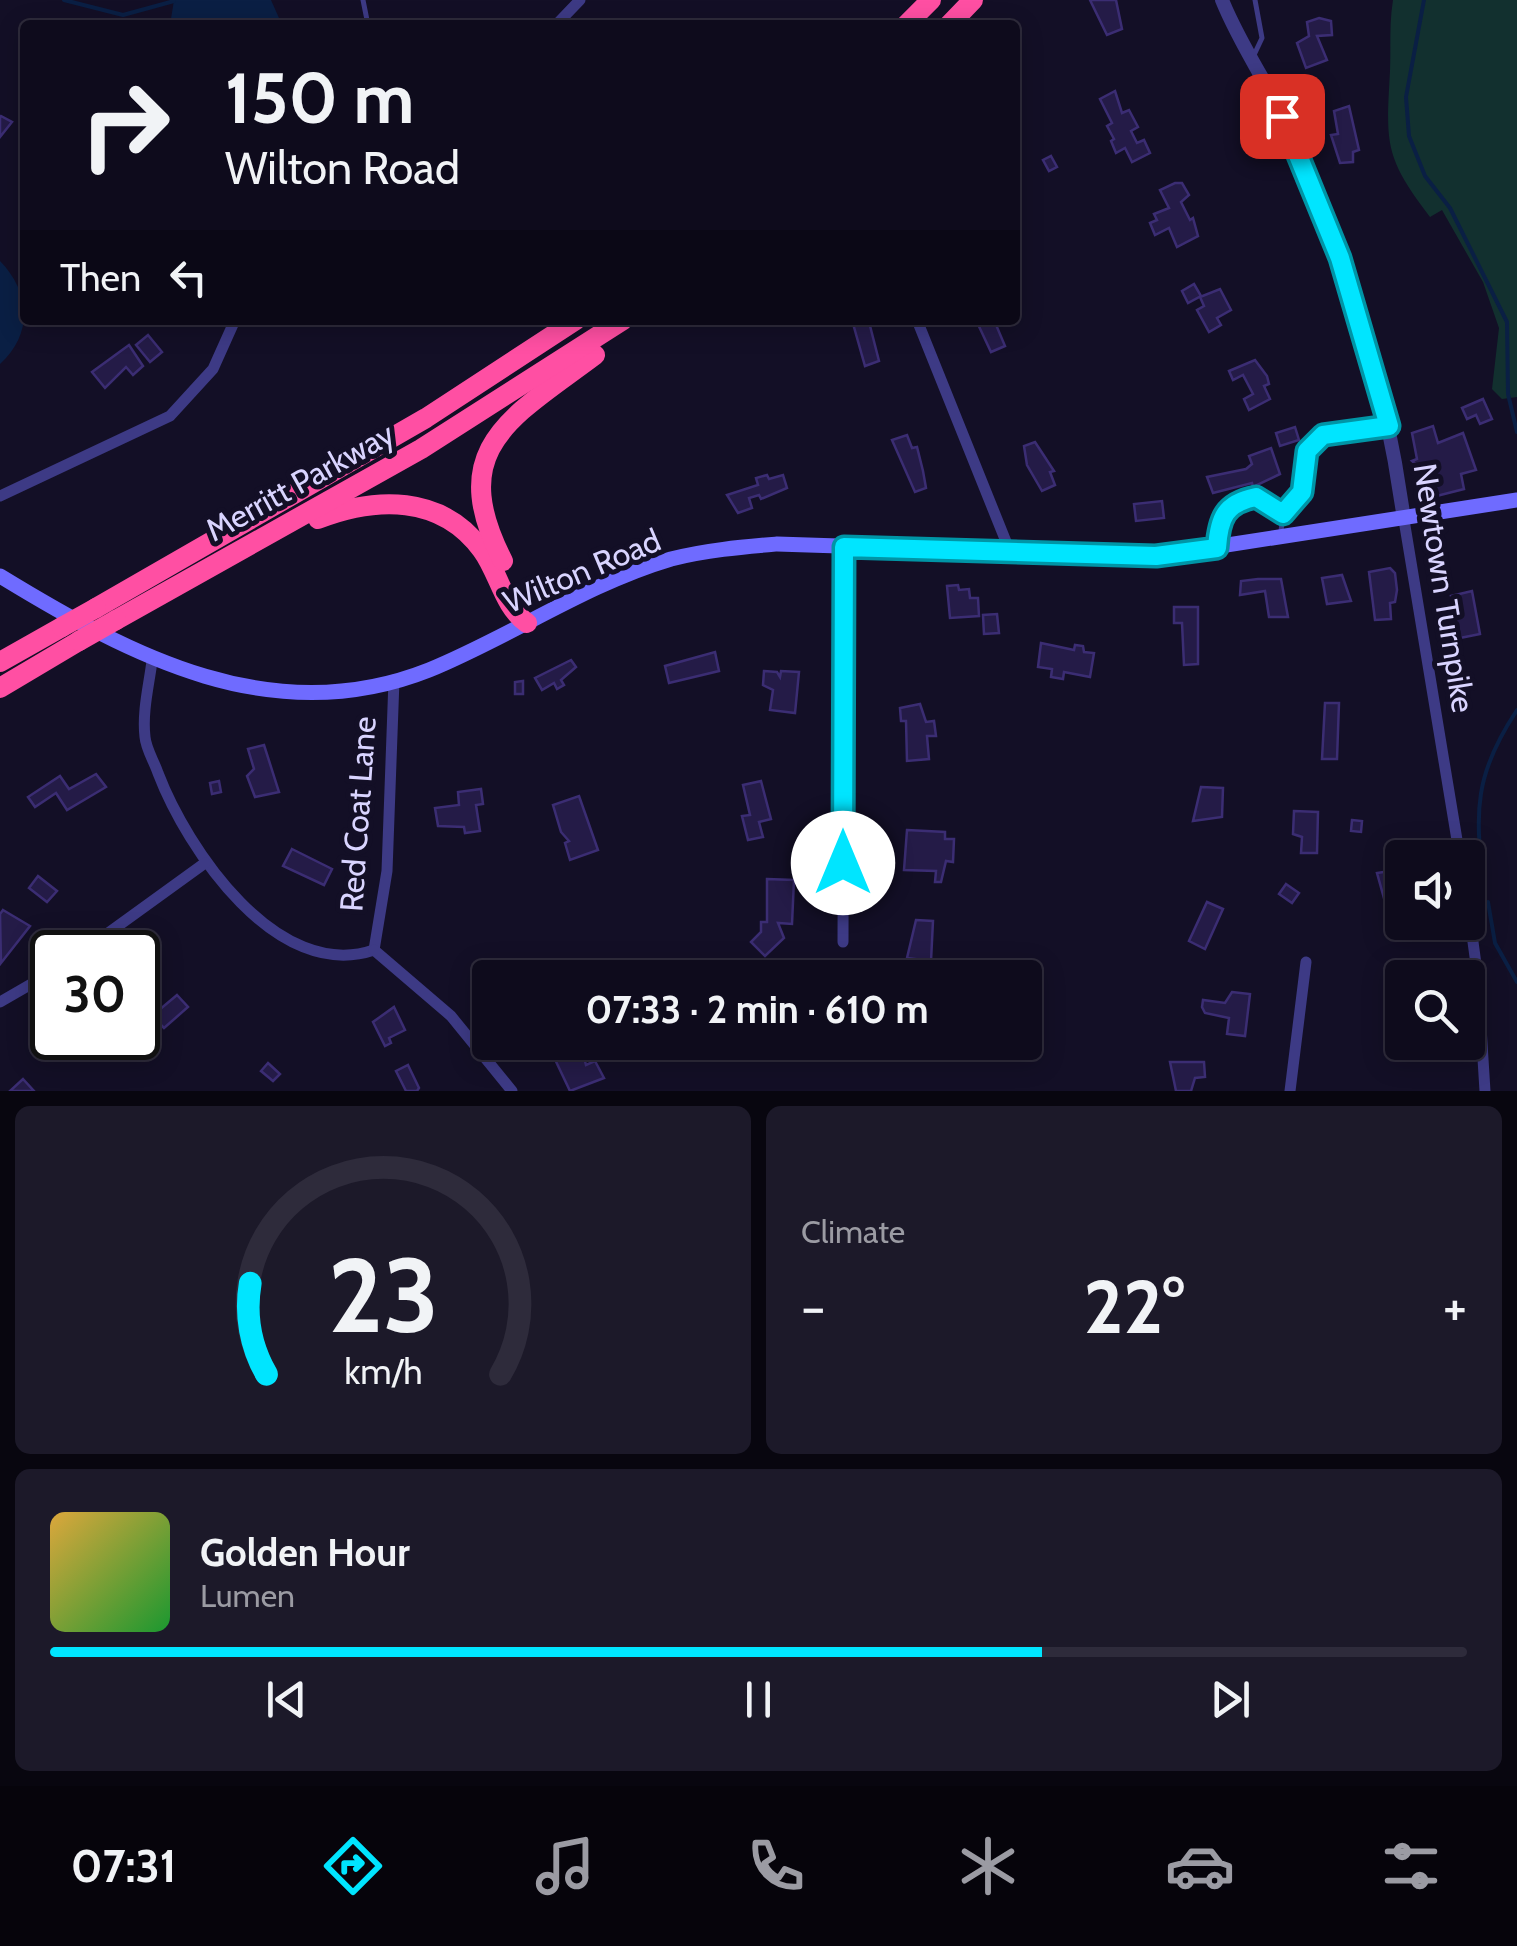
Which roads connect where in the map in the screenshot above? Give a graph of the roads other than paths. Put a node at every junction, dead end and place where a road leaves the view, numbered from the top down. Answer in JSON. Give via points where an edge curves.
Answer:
{"nodes":[{"id":1,"x":580,"y":0,"type":"edge"},
{"id":2,"x":931,"y":0,"type":"edge"},
{"id":3,"x":973,"y":0,"type":"edge"},
{"id":4,"x":1222,"y":0,"type":"edge"},
{"id":5,"x":1255,"y":0,"type":"edge"},
{"id":6,"x":561,"y":20,"type":"edge"},
{"id":7,"x":911,"y":20,"type":"edge"},
{"id":8,"x":953,"y":20,"type":"edge"},
{"id":9,"x":1252,"y":58,"type":"junction"},
{"id":10,"x":233,"y":325,"type":"edge"},
{"id":11,"x":568,"y":325,"type":"edge"},
{"id":12,"x":616,"y":325,"type":"edge"},
{"id":13,"x":634,"y":325,"type":"edge"},
{"id":14,"x":919,"y":325,"type":"edge"},
{"id":15,"x":1389,"y":426,"type":"junction"},
{"id":16,"x":0,"y":496,"type":"edge"},
{"id":17,"x":1517,"y":500,"type":"edge"},
{"id":18,"x":1283,"y":514,"type":"junction"},
{"id":19,"x":1404,"y":520,"type":"junction"},
{"id":20,"x":1280,"y":539,"type":"junction"},
{"id":21,"x":844,"y":547,"type":"junction"},
{"id":22,"x":1217,"y":548,"type":"junction"},
{"id":23,"x":1011,"y":554,"type":"junction"},
{"id":24,"x":200,"y":572,"type":"junction"},
{"id":25,"x":0,"y":576,"type":"edge"},
{"id":26,"x":527,"y":623,"type":"junction"},
{"id":27,"x":152,"y":661,"type":"junction"},
{"id":28,"x":0,"y":662,"type":"edge"},
{"id":29,"x":394,"y":680,"type":"junction"},
{"id":30,"x":0,"y":688,"type":"edge"},
{"id":31,"x":1457,"y":840,"type":"edge"},
{"id":32,"x":205,"y":863,"type":"junction"},
{"id":33,"x":112,"y":930,"type":"edge"},
{"id":34,"x":1473,"y":940,"type":"edge"},
{"id":35,"x":843,"y":942,"type":"dead end"},
{"id":36,"x":374,"y":950,"type":"junction"},
{"id":37,"x":1306,"y":962,"type":"dead end"},
{"id":38,"x":30,"y":985,"type":"edge"},
{"id":39,"x":0,"y":1002,"type":"edge"},
{"id":40,"x":512,"y":1091,"type":"edge"},
{"id":41,"x":1290,"y":1091,"type":"edge"},
{"id":42,"x":1485,"y":1091,"type":"edge"}],
"edges":[{"from":1,"to":6,"type":"street"},
{"from":2,"to":7,"type":"highway"},
{"from":3,"to":8,"type":"highway"},
{"from":4,"to":9,"type":"street","name":"Newtown Turnpike"},
{"from":5,"to":9,"type":"lane","via":[[1262,38]]},
{"from":9,"to":15,"type":"street","name":"Newtown Turnpike","via":[[1290,129],[1327,222]]},
{"from":10,"to":16,"type":"street","via":[[213,369],[170,416]]},
{"from":11,"to":28,"type":"highway","name":"Merritt Parkway","bridge":true,"via":[[426,418]]},
{"from":12,"to":24,"type":"highway","name":"Merritt Parkway","via":[[494,406]]},
{"from":13,"to":26,"type":"highway","via":[[526,407],[485,458],[481,512]]},
{"from":14,"to":23,"type":"street"},
{"from":15,"to":18,"type":"lane","via":[[1323,435],[1307,451],[1302,492]]},
{"from":15,"to":19,"type":"street","name":"Newtown Turnpike"},
{"from":17,"to":19,"type":"main road","name":"Wilton Road"},
{"from":18,"to":20,"type":"lane"},
{"from":18,"to":22,"type":"lane","via":[[1256,497],[1236,501],[1223,514]]},
{"from":19,"to":20,"type":"main road","name":"Wilton Road"},
{"from":19,"to":31,"type":"street","name":"Newtown Turnpike"},
{"from":20,"to":22,"type":"main road","name":"Wilton Road"},
{"from":21,"to":23,"type":"main road","name":"Wilton Road"},
{"from":21,"to":26,"type":"main road","name":"Wilton Road","via":[[777,544],[670,560]]},
{"from":21,"to":35,"type":"street"},
{"from":22,"to":23,"type":"main road","name":"Wilton Road","via":[[1156,556]]},
{"from":24,"to":26,"type":"highway","via":[[341,510],[373,501],[406,504],[463,531]]},
{"from":24,"to":30,"type":"highway","name":"Merritt Parkway","bridge":true},
{"from":25,"to":27,"type":"main road","name":"Wilton Road"},
{"from":26,"to":29,"type":"main road","name":"Wilton Road"},
{"from":27,"to":29,"type":"main road","name":"Wilton Road","via":[[203,679],[270,690],[338,692]]},
{"from":27,"to":32,"type":"street","via":[[145,740]]},
{"from":29,"to":36,"type":"street","name":"Red Coat Lane","via":[[387,872]]},
{"from":32,"to":33,"type":"street"},
{"from":32,"to":36,"type":"street","via":[[234,896],[289,938],[341,958]]},
{"from":34,"to":42,"type":"street"},
{"from":36,"to":40,"type":"street","via":[[451,1016]]},
{"from":37,"to":41,"type":"street"},
{"from":38,"to":39,"type":"street"}]}
